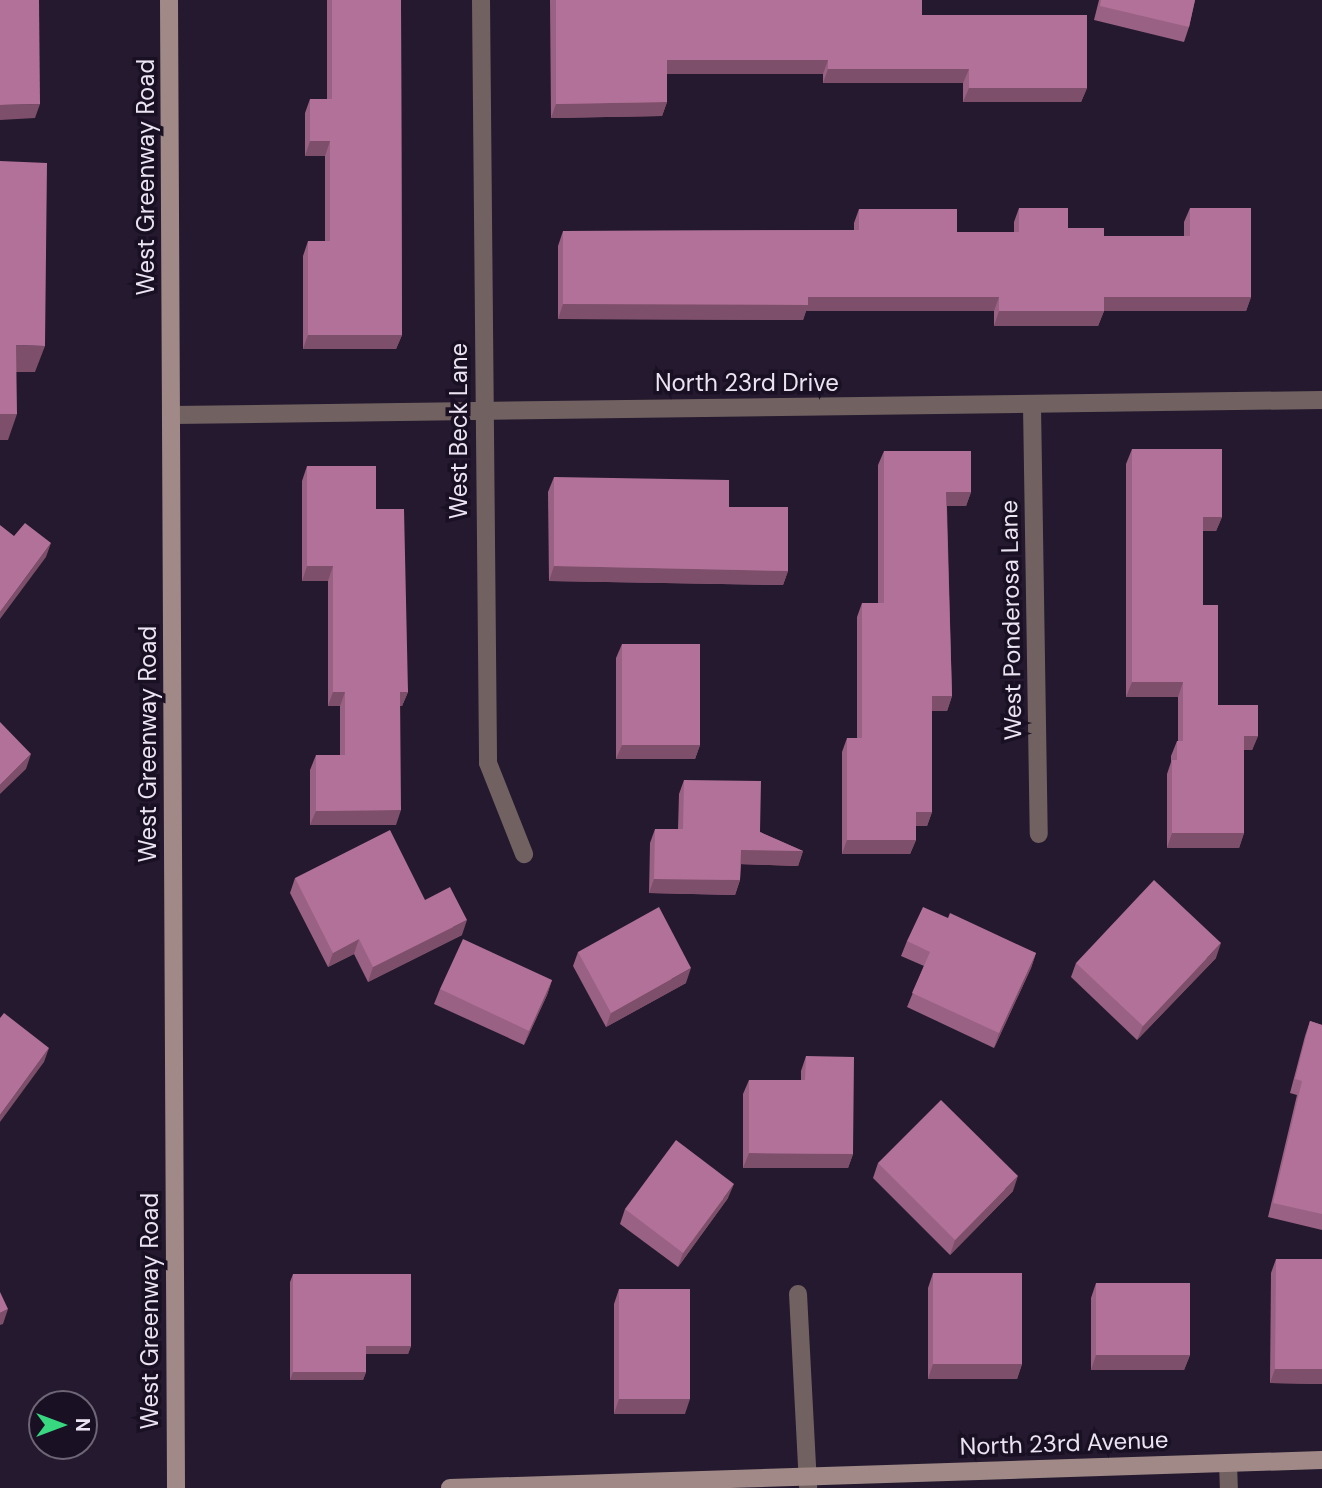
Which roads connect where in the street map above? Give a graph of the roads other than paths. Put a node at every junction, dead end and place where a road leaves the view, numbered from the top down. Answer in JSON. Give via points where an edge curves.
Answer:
{"nodes":[{"id":1,"x":169,"y":0,"type":"edge"},
{"id":2,"x":481,"y":0,"type":"edge"},
{"id":3,"x":1322,"y":400,"type":"edge"},
{"id":4,"x":1032,"y":405,"type":"junction"},
{"id":5,"x":482,"y":409,"type":"junction"},
{"id":6,"x":172,"y":415,"type":"junction"},
{"id":7,"x":1039,"y":834,"type":"dead end"},
{"id":8,"x":524,"y":854,"type":"dead end"},
{"id":9,"x":798,"y":1294,"type":"dead end"},
{"id":10,"x":1322,"y":1460,"type":"edge"},
{"id":11,"x":1228,"y":1463,"type":"junction"},
{"id":12,"x":808,"y":1481,"type":"edge"},
{"id":13,"x":176,"y":1488,"type":"edge"},
{"id":14,"x":450,"y":1488,"type":"edge"},
{"id":15,"x":1229,"y":1488,"type":"edge"}],
"edges":[{"from":1,"to":6,"type":"main road","name":"West Greenway Road"},
{"from":2,"to":5,"type":"street","name":"West Beck Lane"},
{"from":3,"to":4,"type":"street","name":"North 23rd Drive"},
{"from":4,"to":5,"type":"street","name":"North 23rd Drive"},
{"from":4,"to":7,"type":"street","name":"West Ponderosa Lane"},
{"from":5,"to":6,"type":"street","name":"North 23rd Drive"},
{"from":5,"to":8,"type":"street","name":"West Beck Lane","via":[[488,763]]},
{"from":6,"to":13,"type":"main road","name":"West Greenway Road"},
{"from":9,"to":12,"type":"street"},
{"from":10,"to":11,"type":"main road","name":"North 23rd Avenue"},
{"from":11,"to":12,"type":"main road","name":"North 23rd Avenue"},
{"from":11,"to":15,"type":"street"},
{"from":12,"to":14,"type":"main road","name":"North 23rd Avenue"}]}
